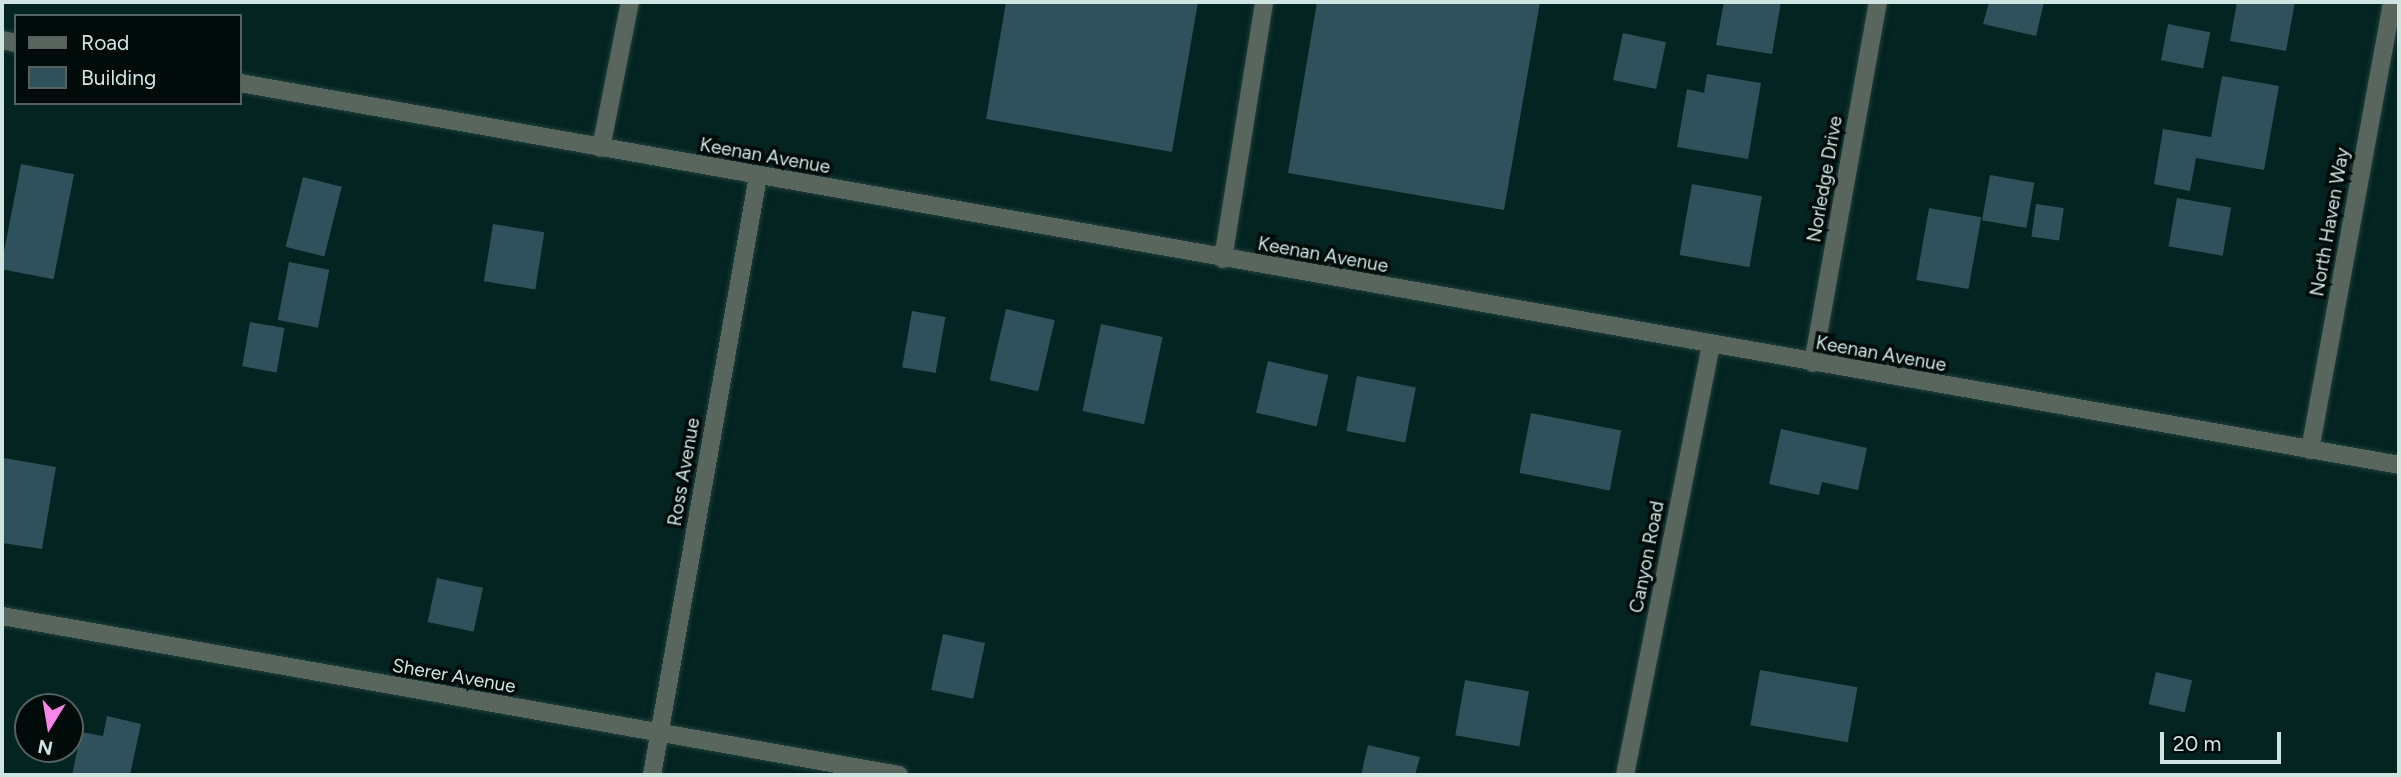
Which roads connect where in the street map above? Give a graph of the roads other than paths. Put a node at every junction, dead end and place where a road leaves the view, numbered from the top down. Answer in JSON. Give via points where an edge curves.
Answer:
{"nodes":[{"id":1,"x":630,"y":2,"type":"edge"},
{"id":2,"x":1264,"y":2,"type":"edge"},
{"id":3,"x":1878,"y":2,"type":"edge"},
{"id":4,"x":2392,"y":2,"type":"edge"},
{"id":5,"x":242,"y":83,"type":"edge"},
{"id":6,"x":601,"y":148,"type":"junction"},
{"id":7,"x":758,"y":176,"type":"junction"},
{"id":8,"x":1223,"y":259,"type":"junction"},
{"id":9,"x":1711,"y":346,"type":"junction"},
{"id":10,"x":1814,"y":363,"type":"junction"},
{"id":11,"x":2310,"y":450,"type":"junction"},
{"id":12,"x":2399,"y":465,"type":"edge"},
{"id":13,"x":2,"y":616,"type":"edge"},
{"id":14,"x":660,"y":734,"type":"junction"},
{"id":15,"x":652,"y":775,"type":"edge"},
{"id":16,"x":899,"y":775,"type":"edge"},
{"id":17,"x":1625,"y":775,"type":"edge"}],
"edges":[{"from":1,"to":6,"type":"street"},
{"from":2,"to":8,"type":"street"},
{"from":3,"to":10,"type":"street","name":"Norledge Drive"},
{"from":4,"to":11,"type":"street","name":"North Haven Way"},
{"from":5,"to":6,"type":"street","name":"Keenan Avenue"},
{"from":6,"to":7,"type":"street","name":"Keenan Avenue"},
{"from":7,"to":8,"type":"street","name":"Keenan Avenue"},
{"from":7,"to":14,"type":"street","name":"Ross Avenue"},
{"from":8,"to":9,"type":"street","name":"Keenan Avenue"},
{"from":9,"to":10,"type":"street","name":"Keenan Avenue"},
{"from":9,"to":17,"type":"street","name":"Canyon Road"},
{"from":10,"to":11,"type":"street","name":"Keenan Avenue"},
{"from":11,"to":12,"type":"street","name":"Keenan Avenue"},
{"from":13,"to":14,"type":"street","name":"Sherer Avenue"},
{"from":14,"to":15,"type":"street","name":"Ross Avenue"},
{"from":14,"to":16,"type":"street","name":"Sherer Avenue"}]}
